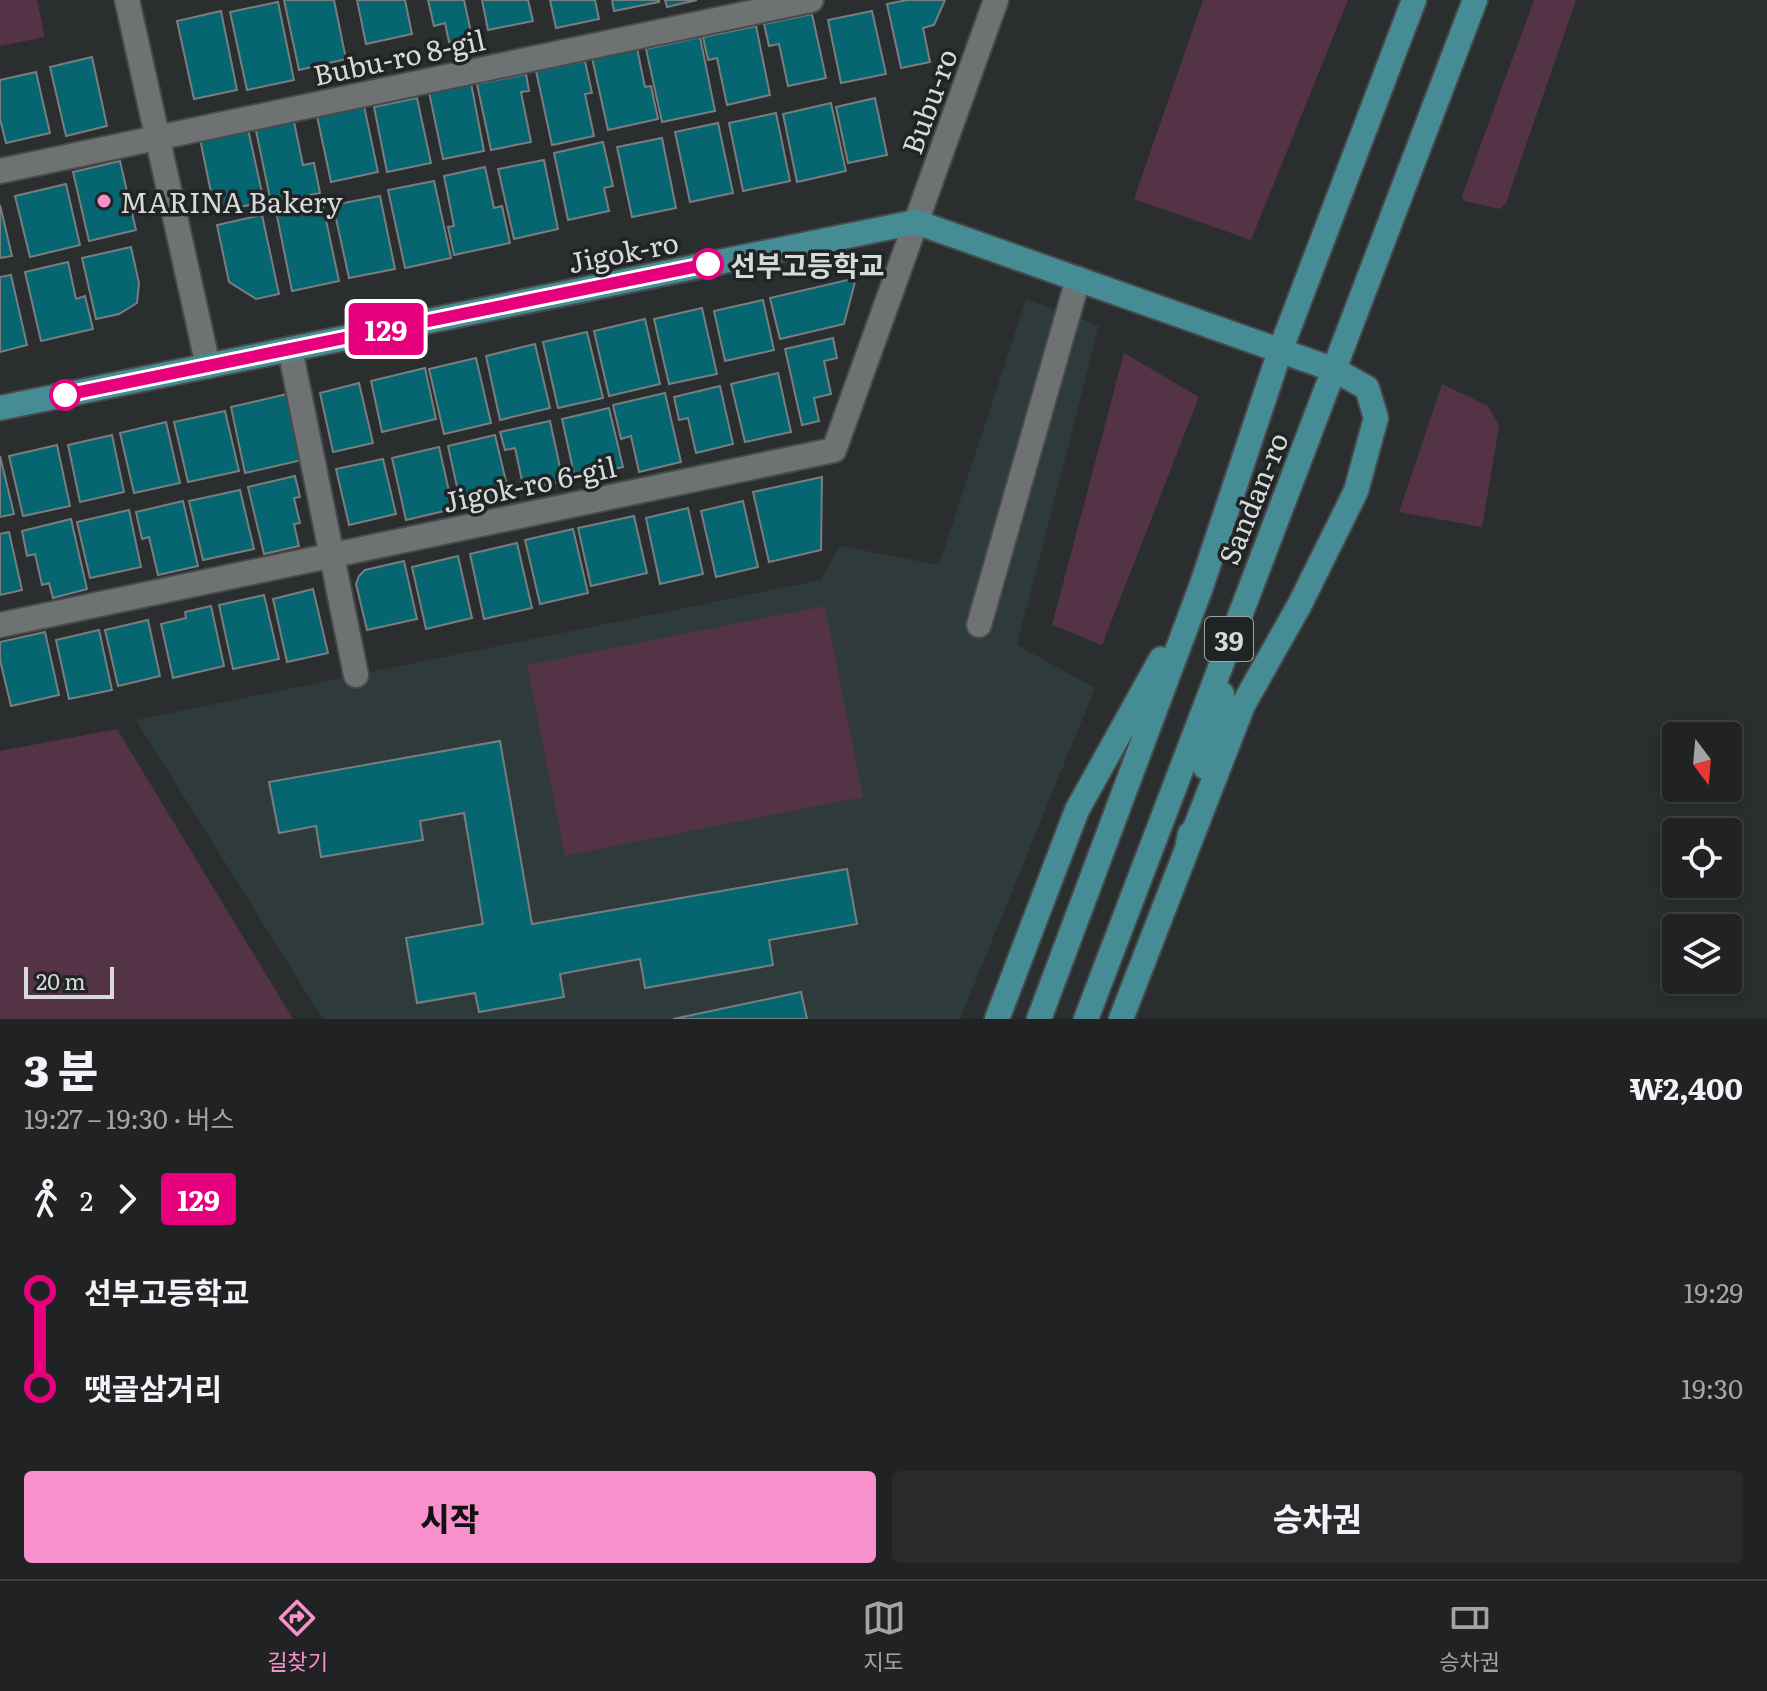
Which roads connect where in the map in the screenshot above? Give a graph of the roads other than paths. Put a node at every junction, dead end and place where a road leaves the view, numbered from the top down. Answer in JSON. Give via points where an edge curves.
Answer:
{"nodes":[{"id":1,"x":127,"y":0,"type":"edge"},
{"id":2,"x":811,"y":0,"type":"edge"},
{"id":3,"x":996,"y":0,"type":"edge"},
{"id":4,"x":1414,"y":0,"type":"edge"},
{"id":5,"x":1475,"y":0,"type":"edge"},
{"id":6,"x":157,"y":138,"type":"junction"},
{"id":7,"x":0,"y":171,"type":"edge"},
{"id":8,"x":916,"y":222,"type":"junction"},
{"id":9,"x":1078,"y":279,"type":"junction"},
{"id":10,"x":290,"y":349,"type":"junction"},
{"id":11,"x":1280,"y":351,"type":"junction"},
{"id":12,"x":208,"y":366,"type":"junction"},
{"id":13,"x":1335,"y":370,"type":"junction"},
{"id":14,"x":0,"y":408,"type":"edge"},
{"id":15,"x":332,"y":555,"type":"junction"},
{"id":16,"x":1201,"y":587,"type":"junction"},
{"id":17,"x":1243,"y":602,"type":"junction"},
{"id":18,"x":0,"y":625,"type":"edge"},
{"id":19,"x":979,"y":625,"type":"dead end"},
{"id":20,"x":356,"y":675,"type":"dead end"},
{"id":21,"x":1187,"y":849,"type":"junction"},
{"id":22,"x":997,"y":1019,"type":"edge"},
{"id":23,"x":1039,"y":1019,"type":"edge"},
{"id":24,"x":1086,"y":1019,"type":"edge"},
{"id":25,"x":1121,"y":1019,"type":"edge"}],
"edges":[{"from":1,"to":6,"type":"street"},
{"from":2,"to":6,"type":"street","name":"Bubu-ro 8-gil"},
{"from":3,"to":8,"type":"street","name":"Bubu-ro"},
{"from":4,"to":11,"type":"main road","name":"Sandan-ro","number":"39"},
{"from":5,"to":13,"type":"main road","name":"Sandan-ro","number":"39"},
{"from":6,"to":7,"type":"street","name":"Bubu-ro 8-gil"},
{"from":6,"to":12,"type":"street"},
{"from":8,"to":9,"type":"main road"},
{"from":8,"to":10,"type":"main road","name":"Jigok-ro"},
{"from":8,"to":15,"type":"street","name":"Jigok-ro 6-gil","via":[[834,450]]},
{"from":9,"to":11,"type":"main road"},
{"from":9,"to":19,"type":"street"},
{"from":10,"to":12,"type":"main road","name":"Jigok-ro"},
{"from":10,"to":15,"type":"street"},
{"from":11,"to":13,"type":"main road"},
{"from":11,"to":16,"type":"main road","name":"Sandan-ro","number":"39"},
{"from":12,"to":14,"type":"main road","name":"Jigok-ro"},
{"from":13,"to":17,"type":"main road","name":"Sandan-ro","number":"39"},
{"from":13,"to":21,"type":"main road","via":[[1367,388],[1376,418],[1356,491],[1243,705]]},
{"from":15,"to":18,"type":"street","name":"Jigok-ro 6-gil"},
{"from":15,"to":20,"type":"street"},
{"from":16,"to":22,"type":"main road","via":[[1077,810]]},
{"from":16,"to":23,"type":"main road","name":"Sandan-ro","number":"39"},
{"from":17,"to":21,"type":"main road"},
{"from":17,"to":24,"type":"main road","name":"Sandan-ro","number":"39"},
{"from":21,"to":25,"type":"main road"}]}
